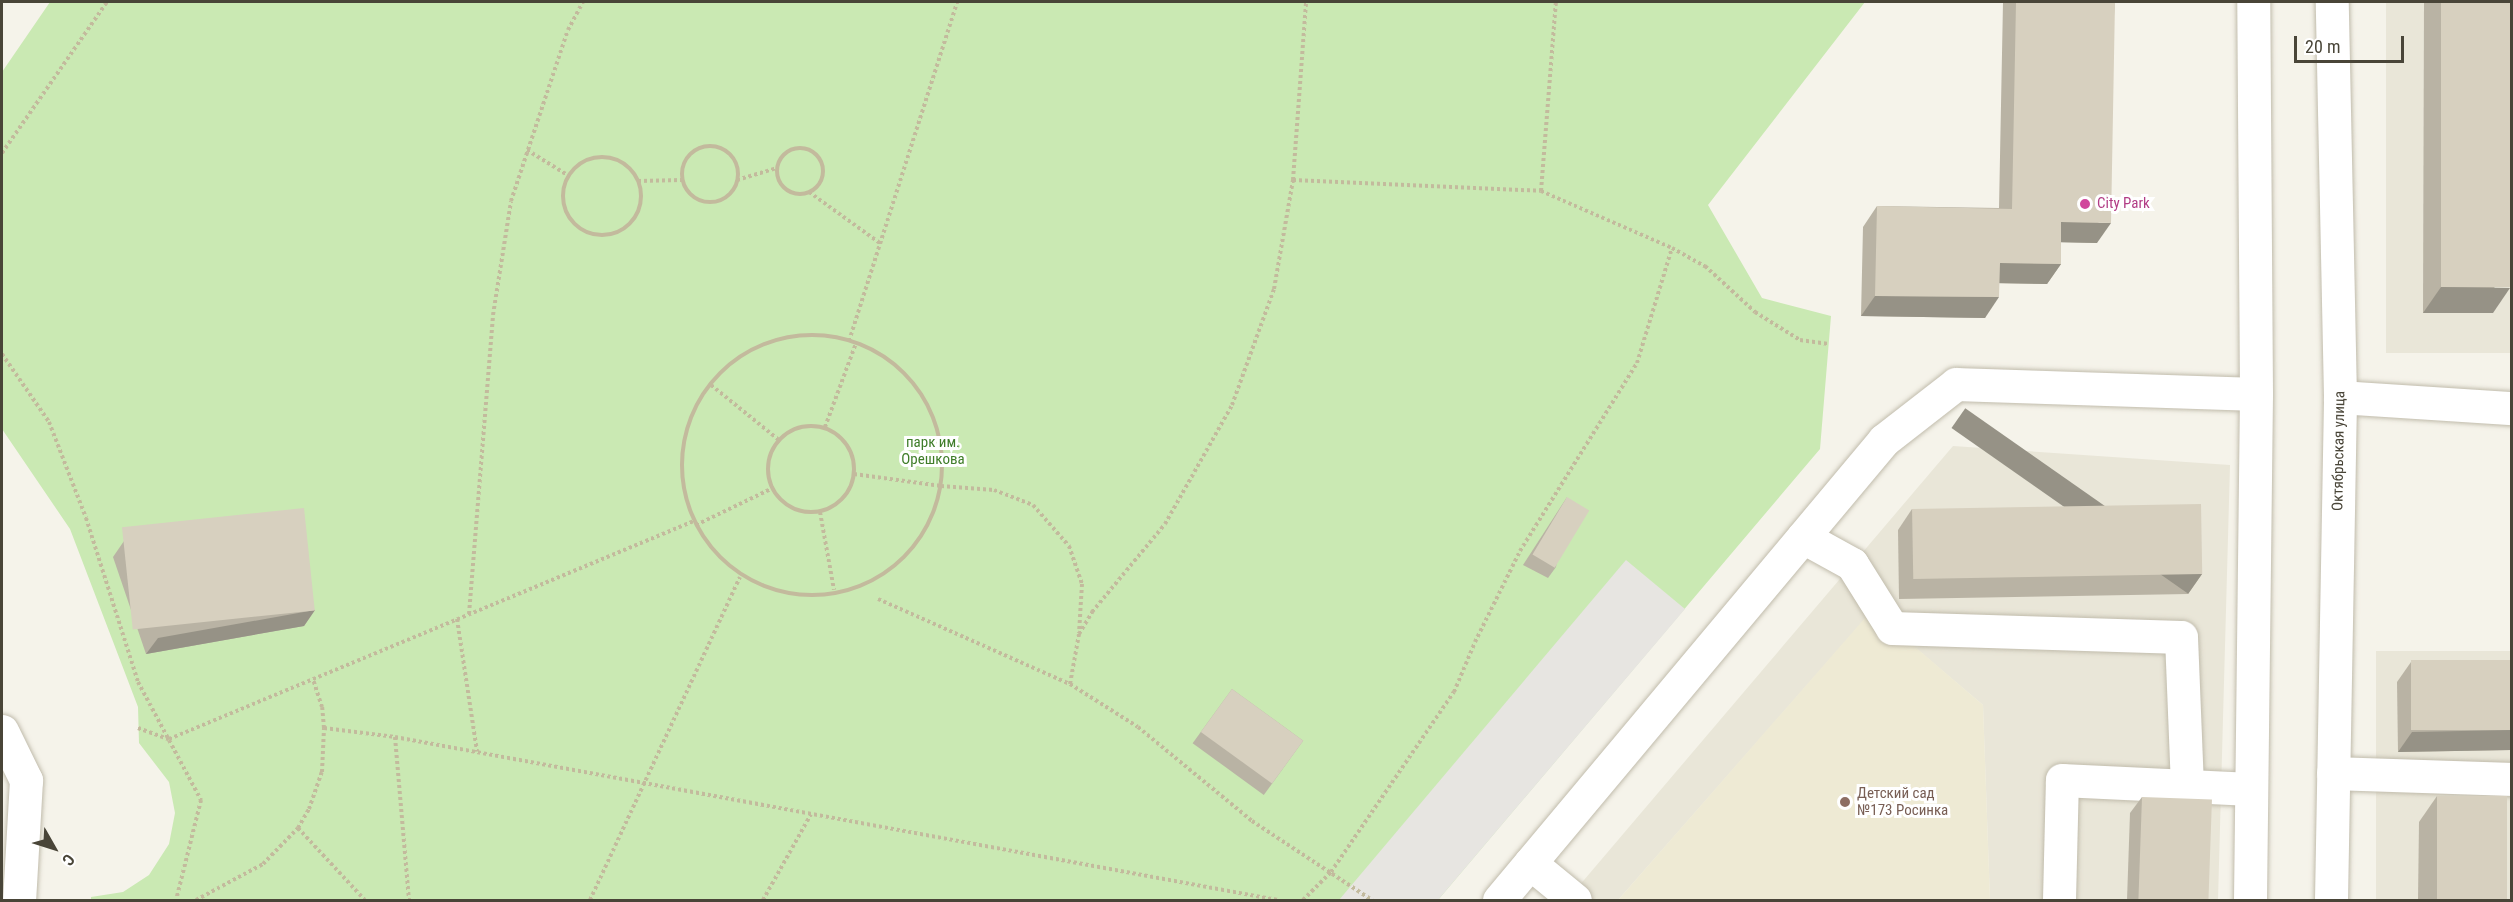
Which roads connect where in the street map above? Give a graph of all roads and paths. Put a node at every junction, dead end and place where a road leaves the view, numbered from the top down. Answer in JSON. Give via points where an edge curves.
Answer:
{"nodes":[{"id":1,"x":107,"y":2,"type":"edge"},
{"id":2,"x":583,"y":2,"type":"edge"},
{"id":3,"x":957,"y":2,"type":"edge"},
{"id":4,"x":1306,"y":2,"type":"edge"},
{"id":5,"x":1556,"y":2,"type":"edge"},
{"id":6,"x":2253,"y":2,"type":"edge"},
{"id":7,"x":2332,"y":2,"type":"edge"},
{"id":8,"x":526,"y":150,"type":"junction"},
{"id":9,"x":2,"y":153,"type":"edge"},
{"id":10,"x":777,"y":168,"type":"junction"},
{"id":11,"x":569,"y":176,"type":"junction"},
{"id":12,"x":682,"y":180,"type":"junction"},
{"id":13,"x":737,"y":180,"type":"junction"},
{"id":14,"x":1293,"y":180,"type":"junction"},
{"id":15,"x":638,"y":181,"type":"junction"},
{"id":16,"x":1541,"y":191,"type":"junction"},
{"id":17,"x":808,"y":192,"type":"junction"},
{"id":18,"x":880,"y":243,"type":"junction"},
{"id":19,"x":1672,"y":248,"type":"junction"},
{"id":20,"x":849,"y":341,"type":"junction"},
{"id":21,"x":856,"y":343,"type":"junction"},
{"id":22,"x":1829,"y":344,"type":"dead end"},
{"id":23,"x":2,"y":354,"type":"edge"},
{"id":24,"x":711,"y":385,"type":"junction"},
{"id":25,"x":2256,"y":394,"type":"junction"},
{"id":26,"x":2340,"y":398,"type":"junction"},
{"id":27,"x":2511,"y":408,"type":"edge"},
{"id":28,"x":825,"y":427,"type":"junction"},
{"id":29,"x":779,"y":440,"type":"junction"},
{"id":30,"x":854,"y":474,"type":"junction"},
{"id":31,"x":941,"y":486,"type":"junction"},
{"id":32,"x":773,"y":488,"type":"junction"},
{"id":33,"x":820,"y":512,"type":"junction"},
{"id":34,"x":695,"y":523,"type":"junction"},
{"id":35,"x":1803,"y":537,"type":"junction"},
{"id":36,"x":740,"y":577,"type":"junction"},
{"id":37,"x":834,"y":590,"type":"junction"},
{"id":38,"x":878,"y":599,"type":"dead end"},
{"id":39,"x":469,"y":614,"type":"junction"},
{"id":40,"x":457,"y":619,"type":"junction"},
{"id":41,"x":1079,"y":634,"type":"junction"},
{"id":42,"x":313,"y":679,"type":"junction"},
{"id":43,"x":1070,"y":684,"type":"junction"},
{"id":44,"x":138,"y":728,"type":"dead end"},
{"id":45,"x":324,"y":728,"type":"junction"},
{"id":46,"x":2,"y":731,"type":"edge"},
{"id":47,"x":395,"y":737,"type":"junction"},
{"id":48,"x":170,"y":739,"type":"junction"},
{"id":49,"x":477,"y":752,"type":"junction"},
{"id":50,"x":2333,"y":773,"type":"junction"},
{"id":51,"x":2511,"y":779,"type":"edge"},
{"id":52,"x":643,"y":783,"type":"junction"},
{"id":53,"x":2187,"y":786,"type":"junction"},
{"id":54,"x":2251,"y":789,"type":"junction"},
{"id":55,"x":811,"y":814,"type":"junction"},
{"id":56,"x":298,"y":828,"type":"junction"},
{"id":57,"x":1530,"y":863,"type":"junction"},
{"id":58,"x":1331,"y":872,"type":"junction"},
{"id":59,"x":19,"y":900,"type":"edge"},
{"id":60,"x":176,"y":900,"type":"edge"},
{"id":61,"x":196,"y":900,"type":"edge"},
{"id":62,"x":365,"y":900,"type":"edge"},
{"id":63,"x":409,"y":900,"type":"edge"},
{"id":64,"x":590,"y":900,"type":"edge"},
{"id":65,"x":763,"y":900,"type":"edge"},
{"id":66,"x":1278,"y":900,"type":"edge"},
{"id":67,"x":1303,"y":900,"type":"edge"},
{"id":68,"x":1372,"y":900,"type":"edge"},
{"id":69,"x":1499,"y":900,"type":"edge"},
{"id":70,"x":1575,"y":900,"type":"edge"},
{"id":71,"x":2059,"y":900,"type":"edge"},
{"id":72,"x":2250,"y":900,"type":"edge"},
{"id":73,"x":2331,"y":900,"type":"edge"}],
"edges":[{"from":1,"to":9,"type":"path"},
{"from":2,"to":8,"type":"path","via":[[568,30]]},
{"from":3,"to":18,"type":"path"},
{"from":4,"to":14,"type":"path"},
{"from":5,"to":16,"type":"path"},
{"from":6,"to":25,"type":"street"},
{"from":7,"to":26,"type":"street","name":"Октябрьская улица"},
{"from":8,"to":11,"type":"path"},
{"from":8,"to":39,"type":"path","via":[[511,201],[493,315]]},
{"from":10,"to":13,"type":"path"},
{"from":10,"to":17,"type":"path","via":[[779,181],[787,191],[800,195]]},
{"from":10,"to":17,"type":"path","via":[[783,156],[794,149],[807,149],[818,156],[823,168],[821,181]]},
{"from":11,"to":15,"type":"path","via":[[581,162],[611,157],[625,163]]},
{"from":11,"to":15,"type":"path","via":[[564,203],[569,217],[594,235],[624,229],[635,218],[641,204]]},
{"from":12,"to":13,"type":"path","via":[[688,192],[699,200],[712,202],[725,198]]},
{"from":12,"to":13,"type":"path","via":[[682,166],[689,154],[701,147],[715,146],[728,151],[736,162]]},
{"from":12,"to":15,"type":"path"},
{"from":14,"to":16,"type":"path"},
{"from":14,"to":41,"type":"path","via":[[1274,289],[1232,405],[1165,524],[1092,612]]},
{"from":16,"to":19,"type":"path"},
{"from":17,"to":18,"type":"path"},
{"from":18,"to":20,"type":"path"},
{"from":19,"to":22,"type":"path","via":[[1706,266],[1755,312],[1800,340]]},
{"from":19,"to":58,"type":"path","via":[[1637,363],[1520,551],[1454,692]]},
{"from":20,"to":21,"type":"path"},
{"from":20,"to":24,"type":"path","via":[[824,334],[775,339],[732,361]]},
{"from":21,"to":28,"type":"path"},
{"from":21,"to":31,"type":"path","via":[[874,348],[915,382],[939,424],[945,472]]},
{"from":23,"to":48,"type":"path","via":[[49,422],[86,518],[138,682]]},
{"from":24,"to":29,"type":"path"},
{"from":24,"to":34,"type":"path","via":[[699,398],[682,443],[683,492]]},
{"from":25,"to":35,"type":"street","via":[[1956,384],[1884,440]]},
{"from":25,"to":54,"type":"street"},
{"from":26,"to":27,"type":"street"},
{"from":26,"to":50,"type":"street","name":"Октябрьская улица"},
{"from":28,"to":29,"type":"path","via":[[802,426]]},
{"from":28,"to":30,"type":"path","via":[[844,440],[854,460]]},
{"from":29,"to":32,"type":"path","via":[[770,455],[768,478]]},
{"from":30,"to":31,"type":"path"},
{"from":30,"to":33,"type":"path","via":[[841,502]]},
{"from":31,"to":37,"type":"path","via":[[928,531],[870,585]]},
{"from":31,"to":41,"type":"path","via":[[994,490],[1033,505],[1069,546],[1082,584]]},
{"from":32,"to":33,"type":"path","via":[[778,499],[798,511]]},
{"from":32,"to":34,"type":"path"},
{"from":33,"to":37,"type":"path"},
{"from":34,"to":36,"type":"path","via":[[701,537]]},
{"from":34,"to":39,"type":"path"},
{"from":35,"to":53,"type":"street","via":[[1852,564],[1892,628],[2181,637]]},
{"from":35,"to":57,"type":"street"},
{"from":36,"to":37,"type":"path","via":[[792,597]]},
{"from":36,"to":52,"type":"path"},
{"from":38,"to":43,"type":"path"},
{"from":39,"to":40,"type":"path"},
{"from":40,"to":42,"type":"path"},
{"from":40,"to":49,"type":"path"},
{"from":41,"to":43,"type":"path"},
{"from":42,"to":45,"type":"path"},
{"from":42,"to":48,"type":"path"},
{"from":43,"to":58,"type":"path","via":[[1138,727],[1252,821]]},
{"from":44,"to":48,"type":"path"},
{"from":45,"to":47,"type":"path"},
{"from":45,"to":56,"type":"path","via":[[322,772]]},
{"from":46,"to":59,"type":"street","via":[[26,780]]},
{"from":47,"to":49,"type":"path"},
{"from":47,"to":63,"type":"path"},
{"from":48,"to":60,"type":"path","via":[[201,800]]},
{"from":49,"to":52,"type":"path"},
{"from":50,"to":51,"type":"street"},
{"from":50,"to":73,"type":"street","name":"Октябрьская улица"},
{"from":52,"to":55,"type":"path"},
{"from":52,"to":64,"type":"path"},
{"from":53,"to":54,"type":"street"},
{"from":53,"to":71,"type":"street","via":[[2062,780]]},
{"from":54,"to":72,"type":"street"},
{"from":55,"to":65,"type":"path"},
{"from":55,"to":66,"type":"path"},
{"from":56,"to":61,"type":"path","via":[[263,864]]},
{"from":56,"to":62,"type":"path"},
{"from":57,"to":69,"type":"street"},
{"from":57,"to":70,"type":"street"},
{"from":58,"to":67,"type":"path"},
{"from":58,"to":68,"type":"path"}]}
